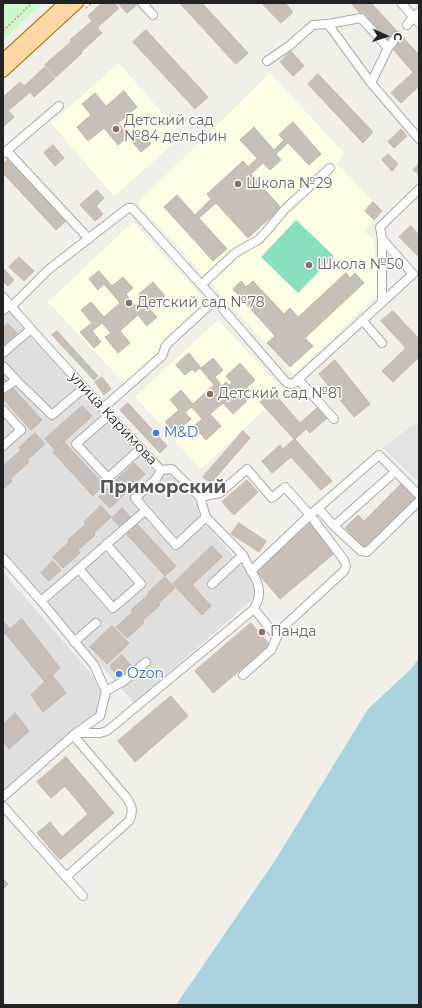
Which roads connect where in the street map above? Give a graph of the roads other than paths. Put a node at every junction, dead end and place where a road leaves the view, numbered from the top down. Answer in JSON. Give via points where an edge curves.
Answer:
{"nodes":[{"id":1,"x":64,"y":3,"type":"edge"},
{"id":2,"x":78,"y":3,"type":"edge"},
{"id":3,"x":142,"y":3,"type":"edge"},
{"id":4,"x":401,"y":3,"type":"edge"},
{"id":5,"x":153,"y":15,"type":"dead end"},
{"id":6,"x":417,"y":15,"type":"edge"},
{"id":7,"x":419,"y":23,"type":"edge"},
{"id":8,"x":328,"y":24,"type":"junction"},
{"id":9,"x":407,"y":25,"type":"dead end"},
{"id":10,"x":397,"y":36,"type":"dead end"},
{"id":11,"x":388,"y":48,"type":"junction"},
{"id":12,"x":3,"y":60,"type":"edge"},
{"id":13,"x":266,"y":61,"type":"dead end"},
{"id":14,"x":3,"y":72,"type":"edge"},
{"id":15,"x":371,"y":83,"type":"junction"},
{"id":16,"x":59,"y":106,"type":"dead end"},
{"id":17,"x":419,"y":139,"type":"edge"},
{"id":18,"x":5,"y":152,"type":"edge"},
{"id":19,"x":330,"y":168,"type":"dead end"},
{"id":20,"x":419,"y":189,"type":"edge"},
{"id":21,"x":89,"y":239,"type":"junction"},
{"id":22,"x":382,"y":239,"type":"junction"},
{"id":23,"x":416,"y":276,"type":"edge"},
{"id":24,"x":201,"y":285,"type":"junction"},
{"id":25,"x":3,"y":297,"type":"edge"},
{"id":26,"x":215,"y":300,"type":"junction"},
{"id":27,"x":382,"y":302,"type":"junction"},
{"id":28,"x":8,"y":307,"type":"edge"},
{"id":29,"x":362,"y":320,"type":"junction"},
{"id":30,"x":31,"y":329,"type":"junction"},
{"id":31,"x":382,"y":343,"type":"dead end"},
{"id":32,"x":3,"y":353,"type":"edge"},
{"id":33,"x":3,"y":366,"type":"edge"},
{"id":34,"x":298,"y":379,"type":"junction"},
{"id":35,"x":16,"y":380,"type":"junction"},
{"id":36,"x":84,"y":388,"type":"junction"},
{"id":37,"x":3,"y":389,"type":"edge"},
{"id":38,"x":103,"y":408,"type":"junction"},
{"id":39,"x":3,"y":410,"type":"edge"},
{"id":40,"x":109,"y":415,"type":"junction"},
{"id":41,"x":334,"y":419,"type":"dead end"},
{"id":42,"x":3,"y":446,"type":"edge"},
{"id":43,"x":140,"y":449,"type":"junction"},
{"id":44,"x":161,"y":470,"type":"junction"},
{"id":45,"x":396,"y":472,"type":"junction"},
{"id":46,"x":419,"y":495,"type":"edge"},
{"id":47,"x":200,"y":497,"type":"junction"},
{"id":48,"x":419,"y":501,"type":"edge"},
{"id":49,"x":318,"y":508,"type":"junction"},
{"id":50,"x":145,"y":511,"type":"junction"},
{"id":51,"x":310,"y":515,"type":"junction"},
{"id":52,"x":206,"y":517,"type":"junction"},
{"id":53,"x":334,"y":526,"type":"junction"},
{"id":54,"x":106,"y":544,"type":"junction"},
{"id":55,"x":243,"y":555,"type":"junction"},
{"id":56,"x":3,"y":558,"type":"edge"},
{"id":57,"x":79,"y":569,"type":"junction"},
{"id":58,"x":251,"y":571,"type":"junction"},
{"id":59,"x":212,"y":584,"type":"dead end"},
{"id":60,"x":40,"y":601,"type":"junction"},
{"id":61,"x":254,"y":609,"type":"junction"},
{"id":62,"x":96,"y":623,"type":"dead end"},
{"id":63,"x":277,"y":636,"type":"junction"},
{"id":64,"x":74,"y":642,"type":"junction"},
{"id":65,"x":146,"y":662,"type":"dead end"},
{"id":66,"x":243,"y":675,"type":"dead end"},
{"id":67,"x":106,"y":691,"type":"junction"},
{"id":68,"x":74,"y":734,"type":"junction"},
{"id":69,"x":3,"y":797,"type":"edge"},
{"id":70,"x":3,"y":806,"type":"edge"},
{"id":71,"x":66,"y":877,"type":"junction"},
{"id":72,"x":83,"y":896,"type":"dead end"}],
"edges":[{"from":1,"to":12,"type":"main road"},
{"from":2,"to":14,"type":"main road"},
{"from":3,"to":5,"type":"street"},
{"from":4,"to":6,"type":"street"},
{"from":6,"to":7,"type":"street"},
{"from":6,"to":9,"type":"street"},
{"from":8,"to":11,"type":"street","via":[[361,18]]},
{"from":8,"to":13,"type":"street","via":[[313,26]]},
{"from":8,"to":15,"type":"street"},
{"from":10,"to":11,"type":"street"},
{"from":11,"to":15,"type":"street"},
{"from":15,"to":17,"type":"street"},
{"from":16,"to":18,"type":"street"},
{"from":18,"to":21,"type":"street"},
{"from":19,"to":24,"type":"street","via":[[285,209],[258,240],[234,254]]},
{"from":20,"to":22,"type":"street","via":[[380,228]]},
{"from":21,"to":24,"type":"street","via":[[128,208],[132,208]]},
{"from":21,"to":28,"type":"street","via":[[48,270]]},
{"from":22,"to":23,"type":"street"},
{"from":22,"to":27,"type":"street"},
{"from":23,"to":27,"type":"street"},
{"from":24,"to":26,"type":"street"},
{"from":25,"to":28,"type":"street","name":"улица Каримова"},
{"from":26,"to":34,"type":"street","via":[[286,382],[290,384]]},
{"from":26,"to":38,"type":"street","via":[[166,345],[162,356]]},
{"from":27,"to":29,"type":"street"},
{"from":28,"to":30,"type":"street","name":"улица Каримова"},
{"from":29,"to":31,"type":"street"},
{"from":29,"to":34,"type":"street"},
{"from":30,"to":32,"type":"street"},
{"from":30,"to":36,"type":"street","name":"улица Каримова"},
{"from":33,"to":35,"type":"street"},
{"from":34,"to":41,"type":"street"},
{"from":35,"to":36,"type":"street","via":[[52,415]]},
{"from":35,"to":37,"type":"street"},
{"from":36,"to":38,"type":"street","name":"улица Каримова"},
{"from":38,"to":40,"type":"street","name":"улица Каримова"},
{"from":39,"to":42,"type":"street","via":[[21,430]]},
{"from":40,"to":43,"type":"street","name":"улица Каримова"},
{"from":40,"to":43,"type":"street","via":[[76,444],[108,478]]},
{"from":43,"to":44,"type":"street","name":"улица Каримова"},
{"from":44,"to":47,"type":"street","name":"улица Каримова","via":[[172,469]]},
{"from":44,"to":50,"type":"street","via":[[156,479],[135,498]]},
{"from":45,"to":46,"type":"street"},
{"from":45,"to":49,"type":"street","via":[[379,455]]},
{"from":45,"to":53,"type":"street"},
{"from":47,"to":51,"type":"street","via":[[220,493],[247,469],[272,498],[285,487]]},
{"from":47,"to":52,"type":"street","name":"улица Каримова"},
{"from":48,"to":53,"type":"street","via":[[367,552],[361,551]]},
{"from":49,"to":51,"type":"street"},
{"from":49,"to":53,"type":"street"},
{"from":50,"to":52,"type":"street","via":[[176,545]]},
{"from":50,"to":54,"type":"street"},
{"from":51,"to":58,"type":"street"},
{"from":51,"to":63,"type":"street","via":[[346,566],[344,571],[280,630]]},
{"from":52,"to":55,"type":"street","name":"улица Каримова"},
{"from":54,"to":57,"type":"street"},
{"from":54,"to":57,"type":"street","via":[[141,584],[113,608]]},
{"from":55,"to":58,"type":"street","name":"улица Каримова"},
{"from":55,"to":59,"type":"street"},
{"from":56,"to":60,"type":"street"},
{"from":57,"to":60,"type":"street"},
{"from":58,"to":61,"type":"street","name":"улица Каримова","via":[[258,589]]},
{"from":60,"to":64,"type":"street"},
{"from":61,"to":63,"type":"street"},
{"from":61,"to":68,"type":"street","via":[[107,731]]},
{"from":62,"to":64,"type":"street"},
{"from":63,"to":66,"type":"street","via":[[270,650]]},
{"from":64,"to":67,"type":"street","via":[[94,665]]},
{"from":65,"to":67,"type":"street","via":[[124,681]]},
{"from":67,"to":68,"type":"street","via":[[100,716]]},
{"from":68,"to":69,"type":"street"},
{"from":68,"to":71,"type":"street","via":[[126,797],[132,806],[132,813],[130,821]]},
{"from":70,"to":71,"type":"street"},
{"from":71,"to":72,"type":"street"}]}
